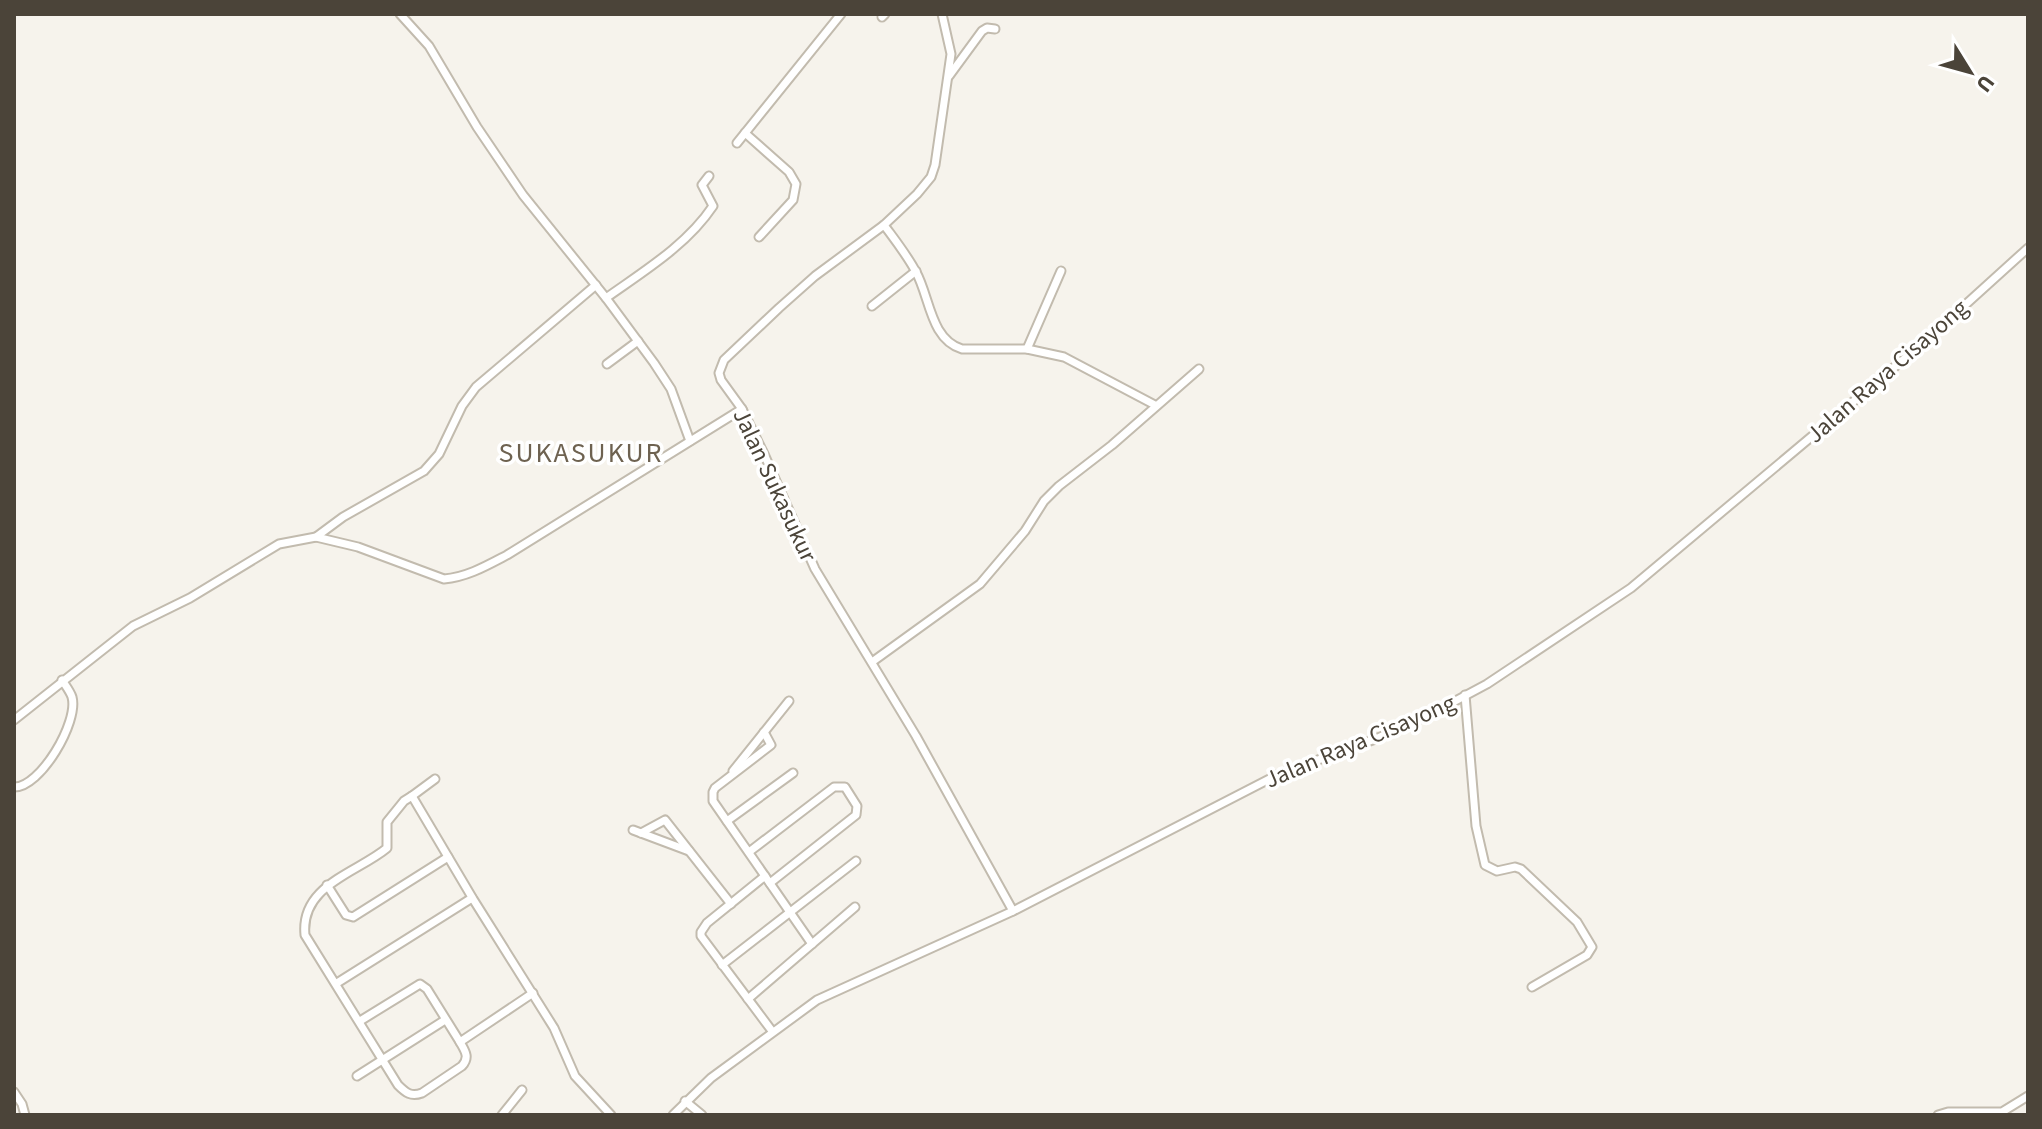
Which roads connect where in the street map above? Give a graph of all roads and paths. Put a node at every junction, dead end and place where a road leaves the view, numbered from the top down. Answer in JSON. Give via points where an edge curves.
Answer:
{"nodes":[{"id":1,"x":400,"y":14,"type":"edge"},
{"id":2,"x":841,"y":14,"type":"edge"},
{"id":3,"x":942,"y":14,"type":"edge"},
{"id":4,"x":995,"y":29,"type":"dead end"},
{"id":5,"x":947,"y":79,"type":"junction"},
{"id":6,"x":745,"y":133,"type":"junction"},
{"id":7,"x":737,"y":143,"type":"dead end"},
{"id":8,"x":709,"y":176,"type":"dead end"},
{"id":9,"x":884,"y":225,"type":"junction"},
{"id":10,"x":759,"y":237,"type":"dead end"},
{"id":11,"x":2028,"y":248,"type":"edge"},
{"id":12,"x":916,"y":271,"type":"junction"},
{"id":13,"x":1061,"y":271,"type":"dead end"},
{"id":14,"x":596,"y":285,"type":"junction"},
{"id":15,"x":606,"y":298,"type":"junction"},
{"id":16,"x":872,"y":306,"type":"dead end"},
{"id":17,"x":638,"y":341,"type":"junction"},
{"id":18,"x":1027,"y":349,"type":"junction"},
{"id":19,"x":607,"y":364,"type":"dead end"},
{"id":20,"x":1199,"y":369,"type":"dead end"},
{"id":21,"x":1155,"y":405,"type":"junction"},
{"id":22,"x":742,"y":409,"type":"junction"},
{"id":23,"x":690,"y":441,"type":"junction"},
{"id":24,"x":316,"y":537,"type":"junction"},
{"id":25,"x":872,"y":662,"type":"junction"},
{"id":26,"x":62,"y":680,"type":"junction"},
{"id":27,"x":1465,"y":695,"type":"junction"},
{"id":28,"x":789,"y":701,"type":"dead end"},
{"id":29,"x":14,"y":720,"type":"edge"},
{"id":30,"x":764,"y":732,"type":"junction"},
{"id":31,"x":793,"y":773,"type":"dead end"},
{"id":32,"x":435,"y":779,"type":"dead end"},
{"id":33,"x":727,"y":780,"type":"junction"},
{"id":34,"x":14,"y":787,"type":"edge"},
{"id":35,"x":412,"y":796,"type":"junction"},
{"id":36,"x":727,"y":821,"type":"junction"},
{"id":37,"x":692,"y":852,"type":"junction"},
{"id":38,"x":749,"y":852,"type":"junction"},
{"id":39,"x":448,"y":857,"type":"junction"},
{"id":40,"x":856,"y":861,"type":"dead end"},
{"id":41,"x":768,"y":880,"type":"junction"},
{"id":42,"x":327,"y":885,"type":"junction"},
{"id":43,"x":472,"y":898,"type":"junction"},
{"id":44,"x":731,"y":904,"type":"junction"},
{"id":45,"x":855,"y":907,"type":"dead end"},
{"id":46,"x":790,"y":910,"type":"junction"},
{"id":47,"x":1013,"y":911,"type":"junction"},
{"id":48,"x":812,"y":944,"type":"junction"},
{"id":49,"x":722,"y":965,"type":"junction"},
{"id":50,"x":337,"y":983,"type":"junction"},
{"id":51,"x":1532,"y":987,"type":"dead end"},
{"id":52,"x":533,"y":993,"type":"junction"},
{"id":53,"x":748,"y":999,"type":"junction"},
{"id":54,"x":445,"y":1020,"type":"junction"},
{"id":55,"x":360,"y":1021,"type":"junction"},
{"id":56,"x":772,"y":1031,"type":"junction"},
{"id":57,"x":460,"y":1042,"type":"junction"},
{"id":58,"x":383,"y":1059,"type":"junction"},
{"id":59,"x":357,"y":1076,"type":"dead end"},
{"id":60,"x":522,"y":1090,"type":"dead end"},
{"id":61,"x":14,"y":1092,"type":"edge"},
{"id":62,"x":2028,"y":1096,"type":"edge"},
{"id":63,"x":685,"y":1101,"type":"junction"},
{"id":64,"x":25,"y":1115,"type":"edge"},
{"id":65,"x":502,"y":1115,"type":"edge"},
{"id":66,"x":611,"y":1115,"type":"edge"},
{"id":67,"x":673,"y":1115,"type":"edge"},
{"id":68,"x":702,"y":1115,"type":"edge"},
{"id":69,"x":1938,"y":1115,"type":"edge"}],
"edges":[{"from":1,"to":14,"type":"street","via":[[429,46],[523,195]]},
{"from":2,"to":6,"type":"street"},
{"from":3,"to":5,"type":"street","name":"Jalan Sukasukur","via":[[951,54]]},
{"from":4,"to":5,"type":"street","via":[[982,31]]},
{"from":5,"to":9,"type":"street","name":"Jalan Sukasukur","via":[[931,177]]},
{"from":6,"to":7,"type":"street"},
{"from":6,"to":10,"type":"street","via":[[796,184],[793,200]]},
{"from":8,"to":15,"type":"street","via":[[702,185],[712,202],[710,210],[675,248]]},
{"from":9,"to":12,"type":"street"},
{"from":9,"to":22,"type":"street","name":"Jalan Sukasukur","via":[[815,276],[719,366],[721,380]]},
{"from":11,"to":27,"type":"street","name":"Jalan Raya Cisayong","via":[[1631,588]]},
{"from":12,"to":16,"type":"street"},
{"from":12,"to":18,"type":"street","via":[[936,324],[952,346]]},
{"from":13,"to":18,"type":"street"},
{"from":14,"to":15,"type":"street"},
{"from":14,"to":24,"type":"street","via":[[476,387],[424,471]]},
{"from":15,"to":17,"type":"street"},
{"from":17,"to":19,"type":"street"},
{"from":17,"to":23,"type":"street","via":[[671,389]]},
{"from":18,"to":21,"type":"street","via":[[1081,364]]},
{"from":20,"to":21,"type":"street"},
{"from":21,"to":25,"type":"street","via":[[1044,501],[980,584]]},
{"from":22,"to":23,"type":"street"},
{"from":22,"to":25,"type":"street","name":"Jalan Sukasukur","via":[[815,569]]},
{"from":23,"to":24,"type":"street","via":[[507,555],[456,578],[444,579]]},
{"from":24,"to":26,"type":"street","via":[[279,544],[258,555],[133,626]]},
{"from":25,"to":47,"type":"street","name":"Jalan Sukasukur"},
{"from":26,"to":29,"type":"street"},
{"from":26,"to":34,"type":"street","via":[[72,696],[65,734],[42,768],[23,787]]},
{"from":27,"to":47,"type":"street","name":"Jalan Raya Cisayong","via":[[1378,738],[1277,775]]},
{"from":27,"to":51,"type":"street","via":[[1476,826],[1485,865],[1497,871],[1521,869],[1577,922],[1592,947]]},
{"from":28,"to":30,"type":"street"},
{"from":30,"to":33,"type":"street"},
{"from":30,"to":33,"type":"street","via":[[771,745]]},
{"from":31,"to":36,"type":"street"},
{"from":32,"to":35,"type":"street"},
{"from":33,"to":36,"type":"street","via":[[712,796]]},
{"from":35,"to":39,"type":"street"},
{"from":35,"to":42,"type":"street","via":[[387,822],[387,848]]},
{"from":36,"to":38,"type":"street"},
{"from":37,"to":37,"type":"street","via":[[637,832],[665,820]]},
{"from":37,"to":44,"type":"street"},
{"from":38,"to":41,"type":"street"},
{"from":38,"to":41,"type":"street","via":[[834,787],[845,787],[857,806],[856,815]]},
{"from":39,"to":42,"type":"street","via":[[350,918]]},
{"from":39,"to":43,"type":"street"},
{"from":40,"to":46,"type":"street"},
{"from":41,"to":44,"type":"street"},
{"from":41,"to":46,"type":"street"},
{"from":42,"to":50,"type":"street","via":[[307,916],[305,935]]},
{"from":43,"to":50,"type":"street"},
{"from":43,"to":52,"type":"street"},
{"from":44,"to":49,"type":"street","via":[[701,932]]},
{"from":45,"to":48,"type":"street"},
{"from":46,"to":48,"type":"street"},
{"from":46,"to":49,"type":"street"},
{"from":47,"to":56,"type":"street","name":"Jalan Raya Cisayong","via":[[817,1000]]},
{"from":48,"to":53,"type":"street"},
{"from":49,"to":53,"type":"street"},
{"from":50,"to":55,"type":"street"},
{"from":52,"to":57,"type":"street"},
{"from":52,"to":66,"type":"street","via":[[575,1076]]},
{"from":53,"to":56,"type":"street"},
{"from":54,"to":55,"type":"street","via":[[420,984]]},
{"from":54,"to":57,"type":"street"},
{"from":54,"to":58,"type":"street"},
{"from":55,"to":58,"type":"street"},
{"from":56,"to":63,"type":"street","name":"Jalan Raya Cisayong"},
{"from":57,"to":58,"type":"street","via":[[466,1061],[415,1095],[398,1085]]},
{"from":58,"to":59,"type":"street"},
{"from":60,"to":65,"type":"street"},
{"from":61,"to":64,"type":"street"},
{"from":62,"to":69,"type":"street","via":[[2002,1112]]},
{"from":63,"to":67,"type":"street","name":"Jalan Raya Cisayong"},
{"from":63,"to":68,"type":"street"}]}
